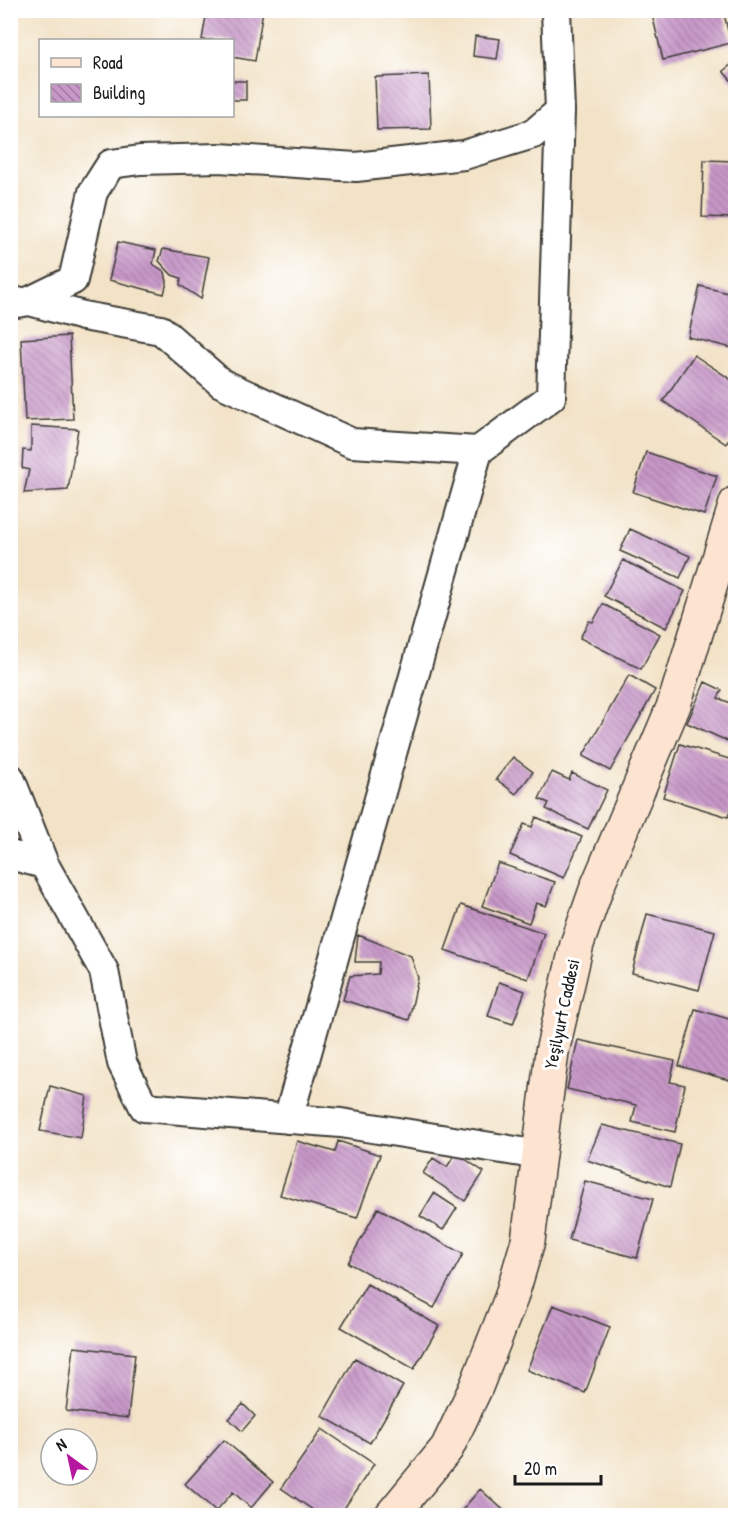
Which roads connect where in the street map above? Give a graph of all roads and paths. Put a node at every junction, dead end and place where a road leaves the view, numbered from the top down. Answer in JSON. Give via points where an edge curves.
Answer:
{"nodes":[{"id":1,"x":556,"y":10,"type":"edge"},
{"id":2,"x":560,"y":111,"type":"junction"},
{"id":3,"x":20,"y":302,"type":"edge"},
{"id":4,"x":478,"y":451,"type":"junction"},
{"id":5,"x":735,"y":503,"type":"edge"},
{"id":6,"x":10,"y":778,"type":"edge"},
{"id":7,"x":10,"y":855,"type":"edge"},
{"id":8,"x":44,"y":864,"type":"junction"},
{"id":9,"x":288,"y":1119,"type":"junction"},
{"id":10,"x":540,"y":1155,"type":"junction"},
{"id":11,"x":391,"y":1515,"type":"edge"}],
"edges":[{"from":1,"to":2,"type":"street"},
{"from":2,"to":3,"type":"street","via":[[533,135],[464,155],[356,166],[219,158],[111,164],[93,192],[73,280]]},
{"from":2,"to":4,"type":"street","via":[[551,397]]},
{"from":3,"to":4,"type":"street","via":[[161,330],[221,382],[352,443]]},
{"from":4,"to":9,"type":"street"},
{"from":5,"to":10,"type":"main road","name":"Yeşilyurt Caddesi","via":[[674,705],[577,944],[552,1052]]},
{"from":6,"to":8,"type":"street"},
{"from":7,"to":8,"type":"street"},
{"from":8,"to":9,"type":"street","via":[[104,971],[122,1063],[144,1107]]},
{"from":9,"to":10,"type":"street","via":[[341,1123]]},
{"from":10,"to":11,"type":"main road","name":"Yeşilyurt Caddesi","via":[[528,1241],[512,1298],[476,1387],[447,1448]]}]}
